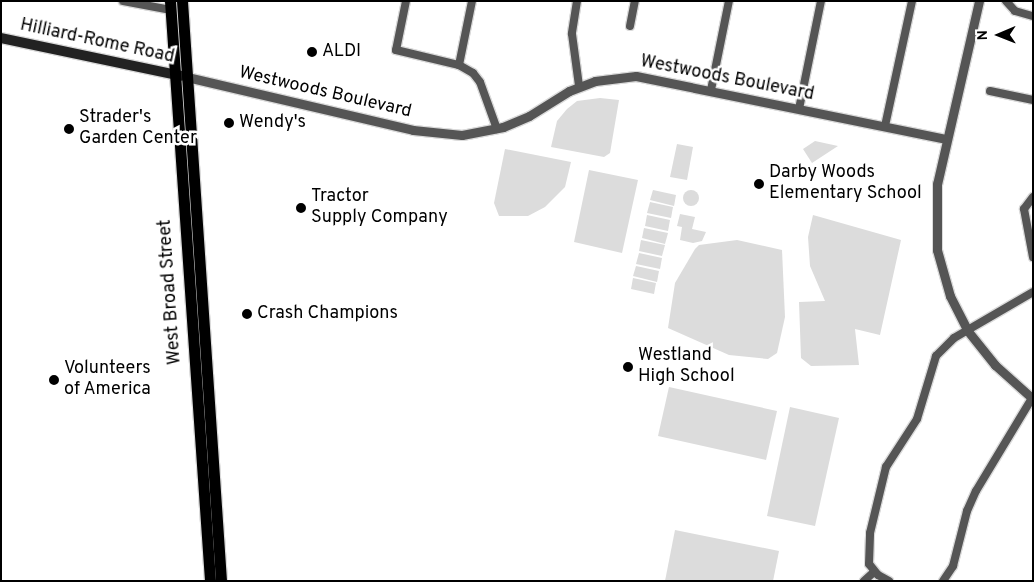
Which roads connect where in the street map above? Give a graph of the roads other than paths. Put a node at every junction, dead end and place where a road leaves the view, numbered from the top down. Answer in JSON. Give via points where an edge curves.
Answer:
{"nodes":[{"id":1,"x":123,"y":1,"type":"edge"},
{"id":2,"x":182,"y":1,"type":"edge"},
{"id":3,"x":406,"y":1,"type":"edge"},
{"id":4,"x":472,"y":1,"type":"edge"},
{"id":5,"x":577,"y":1,"type":"edge"},
{"id":6,"x":635,"y":1,"type":"edge"},
{"id":7,"x":730,"y":1,"type":"edge"},
{"id":8,"x":821,"y":1,"type":"edge"},
{"id":9,"x":912,"y":1,"type":"edge"},
{"id":10,"x":979,"y":1,"type":"edge"},
{"id":11,"x":1006,"y":1,"type":"edge"},
{"id":12,"x":171,"y":6,"type":"edge"},
{"id":13,"x":1033,"y":16,"type":"edge"},
{"id":14,"x":630,"y":26,"type":"dead end"},
{"id":15,"x":1,"y":38,"type":"edge"},
{"id":16,"x":460,"y":65,"type":"junction"},
{"id":17,"x":181,"y":76,"type":"junction"},
{"id":18,"x":579,"y":86,"type":"junction"},
{"id":19,"x":711,"y":90,"type":"junction"},
{"id":20,"x":990,"y":90,"type":"dead end"},
{"id":21,"x":1033,"y":100,"type":"edge"},
{"id":22,"x":799,"y":109,"type":"junction"},
{"id":23,"x":885,"y":126,"type":"junction"},
{"id":24,"x":497,"y":129,"type":"junction"},
{"id":25,"x":947,"y":139,"type":"junction"},
{"id":26,"x":1033,"y":196,"type":"edge"},
{"id":27,"x":1033,"y":258,"type":"edge"},
{"id":28,"x":1033,"y":292,"type":"edge"},
{"id":29,"x":967,"y":330,"type":"junction"},
{"id":30,"x":1032,"y":398,"type":"edge"},
{"id":31,"x":874,"y":572,"type":"junction"},
{"id":32,"x":210,"y":581,"type":"edge"},
{"id":33,"x":221,"y":581,"type":"edge"},
{"id":34,"x":864,"y":581,"type":"edge"},
{"id":35,"x":889,"y":581,"type":"edge"},
{"id":36,"x":943,"y":581,"type":"edge"}],
"edges":[{"from":1,"to":12,"type":"street"},
{"from":2,"to":17,"type":"main road","name":"West Broad Street"},
{"from":3,"to":16,"type":"street","via":[[395,48],[397,52]]},
{"from":4,"to":16,"type":"street"},
{"from":5,"to":18,"type":"street","via":[[572,34]]},
{"from":6,"to":14,"type":"street"},
{"from":7,"to":19,"type":"street"},
{"from":8,"to":22,"type":"street"},
{"from":9,"to":23,"type":"street"},
{"from":10,"to":25,"type":"street"},
{"from":11,"to":13,"type":"street","via":[[1015,10]]},
{"from":12,"to":17,"type":"main road","name":"West Broad Street"},
{"from":15,"to":17,"type":"main road","name":"Hilliard-Rome Road"},
{"from":16,"to":24,"type":"street","via":[[480,82]]},
{"from":17,"to":24,"type":"street","name":"Westwoods Boulevard","via":[[437,134],[462,135]]},
{"from":17,"to":32,"type":"main road","name":"West Broad Street"},
{"from":17,"to":33,"type":"main road","name":"West Broad Street"},
{"from":18,"to":19,"type":"street","name":"Westwoods Boulevard","via":[[613,77],[636,76]]},
{"from":18,"to":24,"type":"street","name":"Westwoods Boulevard","via":[[529,116]]},
{"from":19,"to":22,"type":"street","name":"Westwoods Boulevard"},
{"from":20,"to":21,"type":"street"},
{"from":22,"to":23,"type":"street","name":"Westwoods Boulevard"},
{"from":23,"to":25,"type":"street","name":"Westwoods Boulevard"},
{"from":25,"to":29,"type":"street","via":[[935,201],[937,250],[947,287]]},
{"from":26,"to":27,"type":"street","via":[[1024,209]]},
{"from":28,"to":29,"type":"street"},
{"from":29,"to":30,"type":"street","via":[[995,365]]},
{"from":29,"to":31,"type":"street","via":[[944,346],[936,356],[918,419],[886,467],[868,541],[867,558]]},
{"from":30,"to":36,"type":"street","via":[[966,511],[953,566]]},
{"from":31,"to":34,"type":"street"},
{"from":31,"to":35,"type":"street"}]}
